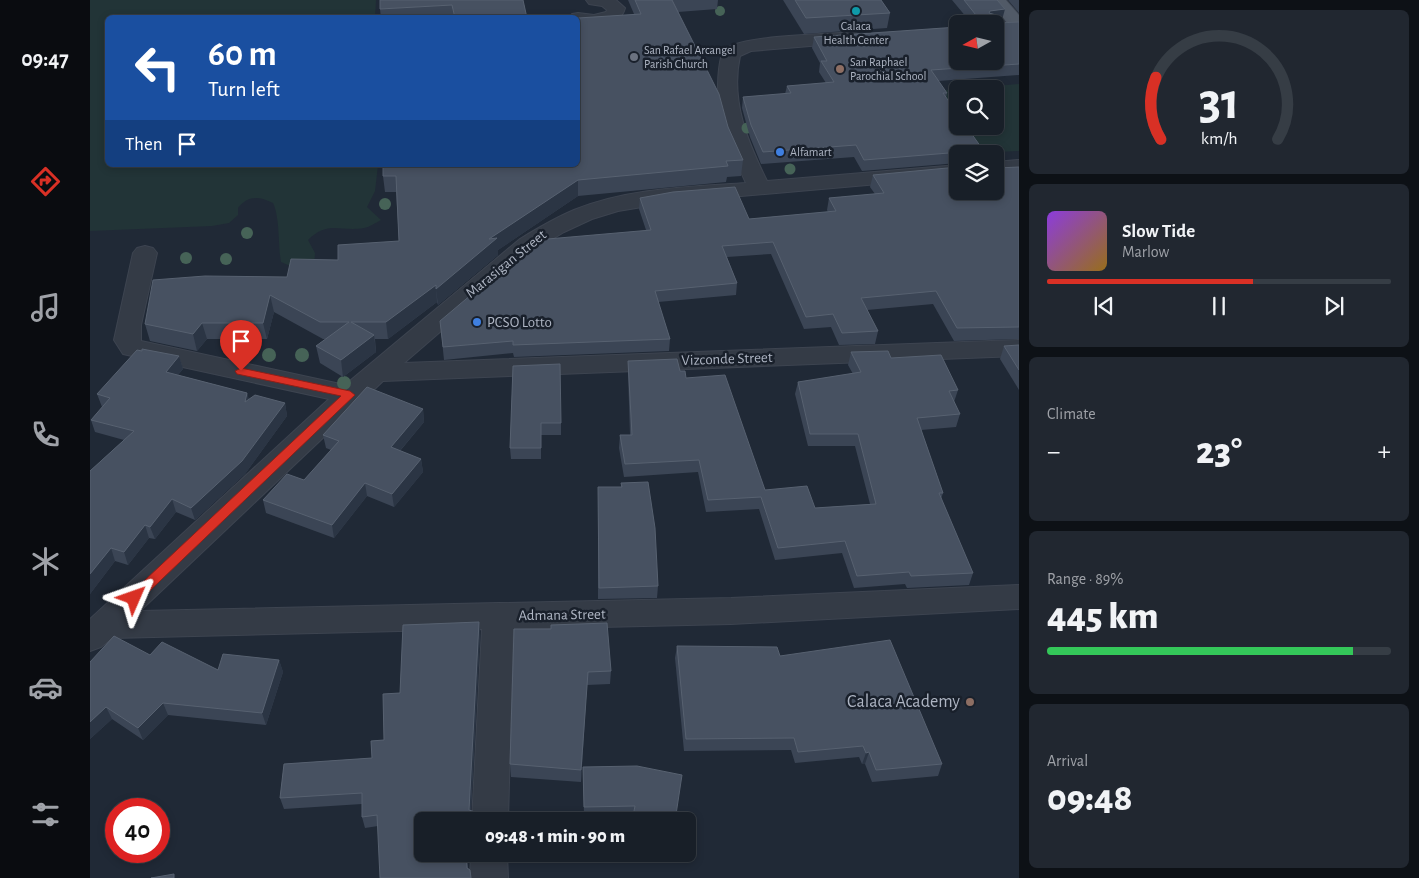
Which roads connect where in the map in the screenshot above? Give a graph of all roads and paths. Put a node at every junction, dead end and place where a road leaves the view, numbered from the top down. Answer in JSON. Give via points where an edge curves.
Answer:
{"nodes":[{"id":1,"x":588,"y":0,"type":"edge"},
{"id":2,"x":595,"y":0,"type":"edge"},
{"id":3,"x":997,"y":0,"type":"edge"},
{"id":4,"x":572,"y":15,"type":"edge"},
{"id":5,"x":580,"y":19,"type":"edge"},
{"id":6,"x":1019,"y":26,"type":"edge"},
{"id":7,"x":1004,"y":27,"type":"edge"},
{"id":8,"x":858,"y":38,"type":"edge"},
{"id":9,"x":1019,"y":166,"type":"edge"},
{"id":10,"x":1004,"y":167,"type":"edge"},
{"id":11,"x":949,"y":172,"type":"edge"},
{"id":12,"x":759,"y":188,"type":"junction"},
{"id":13,"x":145,"y":253,"type":"dead end"},
{"id":14,"x":1019,"y":348,"type":"edge"},
{"id":15,"x":375,"y":373,"type":"junction"},
{"id":16,"x":350,"y":395,"type":"junction"},
{"id":17,"x":1019,"y":597,"type":"edge"},
{"id":18,"x":498,"y":616,"type":"junction"},
{"id":19,"x":98,"y":632,"type":"edge"},
{"id":20,"x":490,"y":812,"type":"edge"},
{"id":21,"x":489,"y":862,"type":"edge"},
{"id":22,"x":489,"y":878,"type":"edge"}],
"edges":[{"from":1,"to":4,"type":"street","via":[[570,7]]},
{"from":2,"to":5,"type":"street","via":[[616,8],[614,16],[596,21]]},
{"from":3,"to":6,"type":"main road"},
{"from":6,"to":7,"type":"street"},
{"from":8,"to":12,"type":"street","via":[[740,48],[732,53],[728,110]]},
{"from":9,"to":10,"type":"street"},
{"from":11,"to":12,"type":"street","name":"Marasigan Street"},
{"from":12,"to":15,"type":"street","name":"Marasigan Street","via":[[621,202],[558,224],[528,244]]},
{"from":13,"to":16,"type":"street","via":[[129,325],[127,340],[132,348]]},
{"from":14,"to":15,"type":"street","name":"Vizconde Street"},
{"from":15,"to":16,"type":"street","name":"Marasigan Street"},
{"from":16,"to":19,"type":"street","name":"Marasigan Street"},
{"from":17,"to":18,"type":"street","name":"Admana Street","via":[[731,612]]},
{"from":18,"to":19,"type":"street","name":"Admana Street"},
{"from":18,"to":20,"type":"street"},
{"from":21,"to":22,"type":"street"}]}
